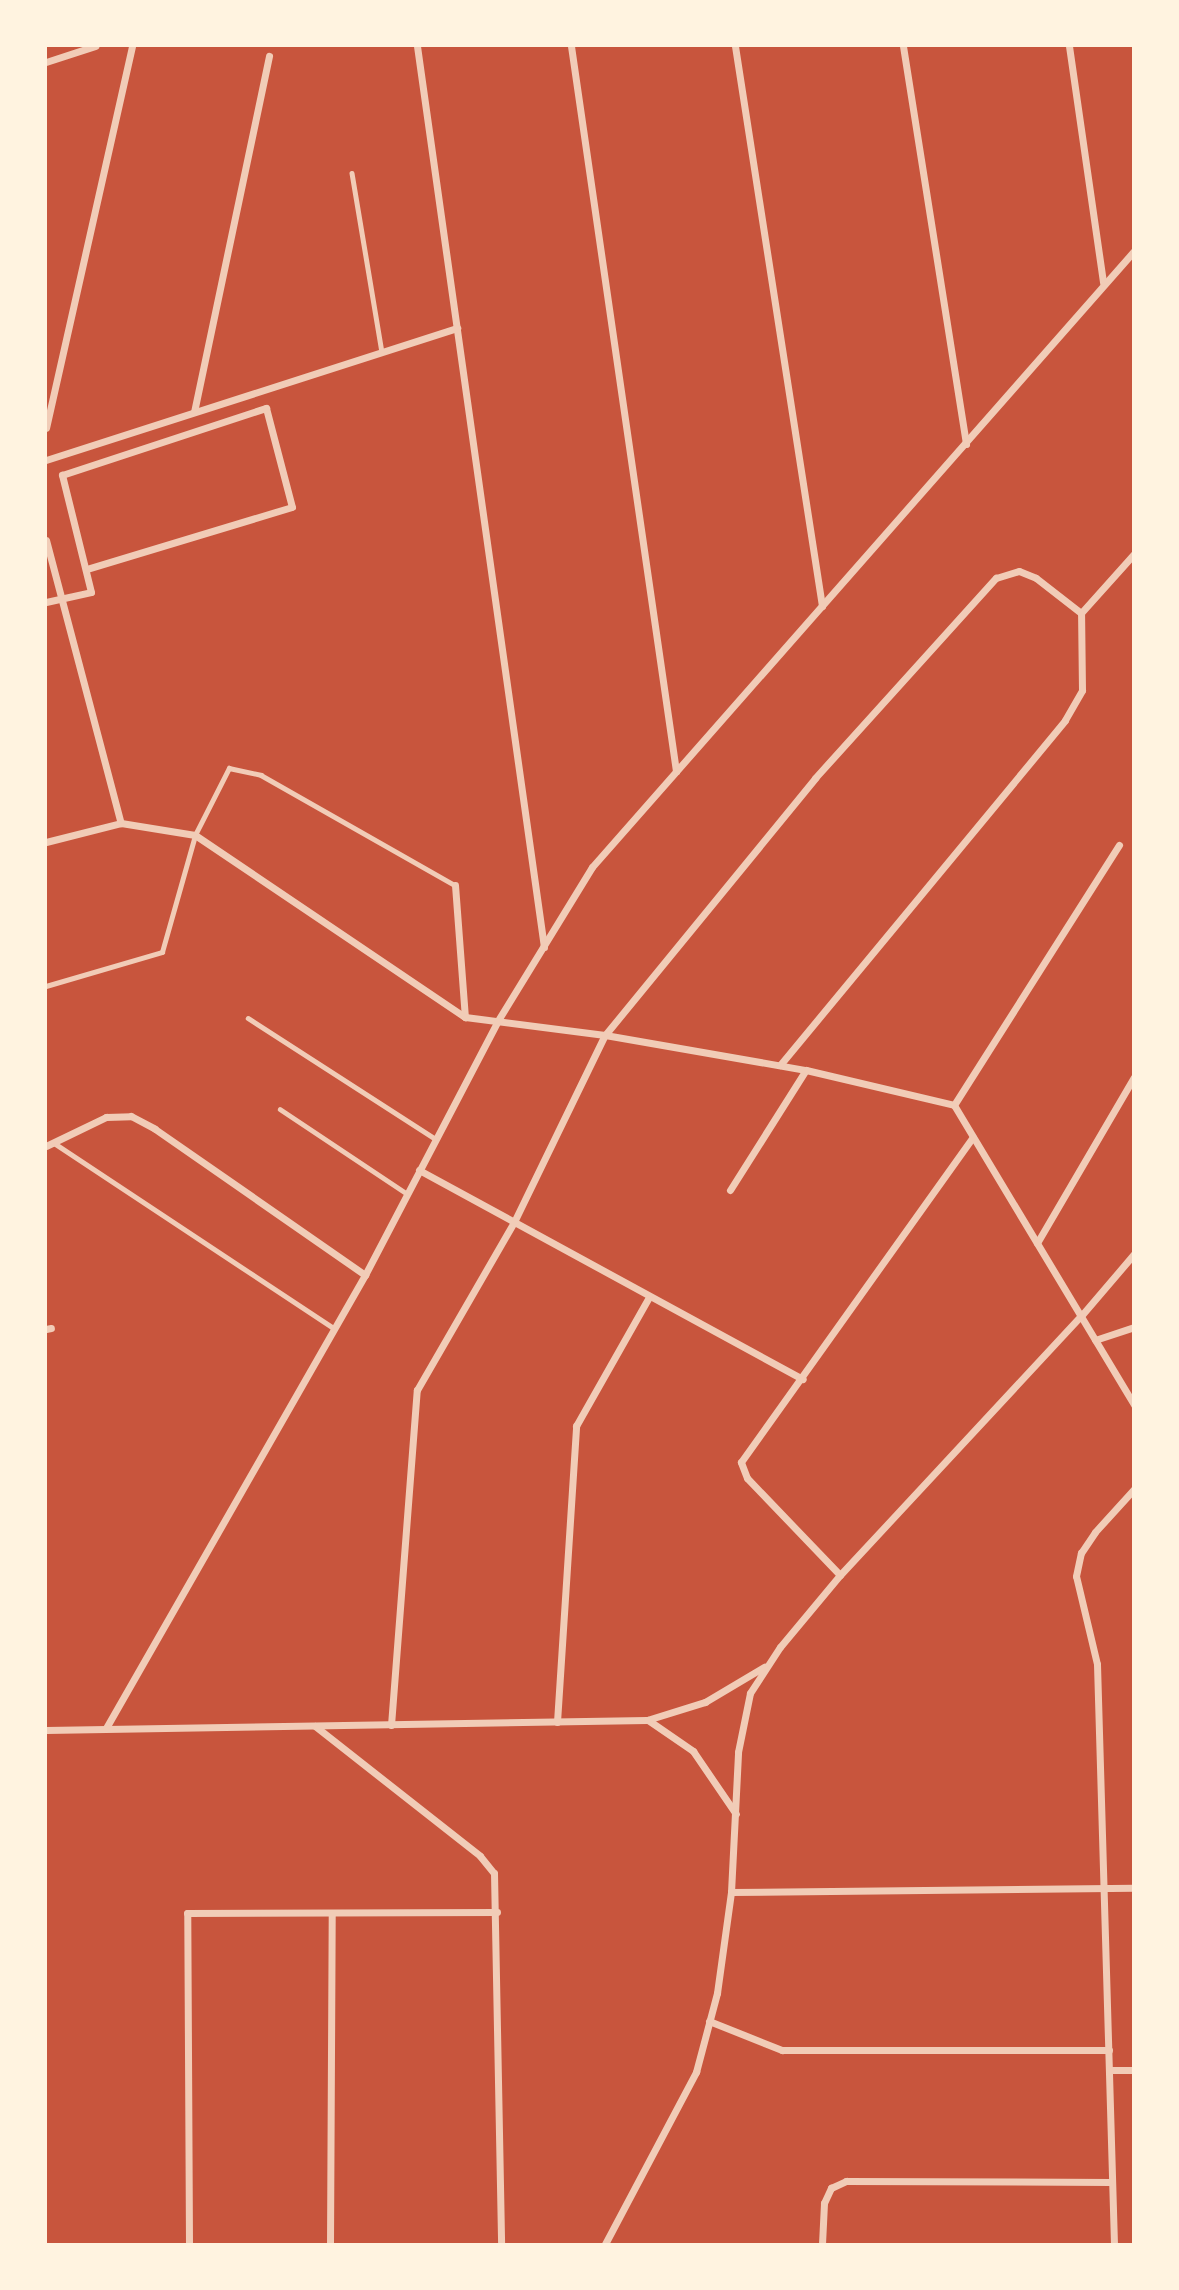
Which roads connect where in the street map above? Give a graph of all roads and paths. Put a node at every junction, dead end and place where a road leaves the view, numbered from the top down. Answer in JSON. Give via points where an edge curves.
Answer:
{"nodes":[{"id":1,"x":95,"y":46,"type":"edge"},
{"id":2,"x":132,"y":46,"type":"edge"},
{"id":3,"x":417,"y":46,"type":"edge"},
{"id":4,"x":570,"y":46,"type":"edge"},
{"id":5,"x":735,"y":46,"type":"edge"},
{"id":6,"x":903,"y":46,"type":"edge"},
{"id":7,"x":1069,"y":46,"type":"edge"},
{"id":8,"x":269,"y":56,"type":"dead end"},
{"id":9,"x":46,"y":62,"type":"edge"},
{"id":10,"x":352,"y":173,"type":"dead end"},
{"id":11,"x":1133,"y":251,"type":"edge"},
{"id":12,"x":1103,"y":283,"type":"junction"},
{"id":13,"x":457,"y":328,"type":"junction"},
{"id":14,"x":382,"y":352,"type":"junction"},
{"id":15,"x":194,"y":412,"type":"junction"},
{"id":16,"x":46,"y":428,"type":"edge"},
{"id":17,"x":966,"y":444,"type":"junction"},
{"id":18,"x":46,"y":460,"type":"edge"},
{"id":19,"x":46,"y":540,"type":"edge"},
{"id":20,"x":1133,"y":554,"type":"edge"},
{"id":21,"x":87,"y":569,"type":"junction"},
{"id":22,"x":60,"y":597,"type":"junction"},
{"id":23,"x":46,"y":603,"type":"edge"},
{"id":24,"x":822,"y":606,"type":"junction"},
{"id":25,"x":1081,"y":613,"type":"junction"},
{"id":26,"x":676,"y":771,"type":"junction"},
{"id":27,"x":121,"y":823,"type":"junction"},
{"id":28,"x":195,"y":835,"type":"junction"},
{"id":29,"x":46,"y":842,"type":"edge"},
{"id":30,"x":1119,"y":845,"type":"dead end"},
{"id":31,"x":454,"y":885,"type":"joint"},
{"id":32,"x":544,"y":948,"type":"junction"},
{"id":33,"x":46,"y":986,"type":"edge"},
{"id":34,"x":465,"y":1017,"type":"junction"},
{"id":35,"x":248,"y":1018,"type":"dead end"},
{"id":36,"x":497,"y":1022,"type":"junction"},
{"id":37,"x":605,"y":1035,"type":"junction"},
{"id":38,"x":780,"y":1065,"type":"junction"},
{"id":39,"x":806,"y":1070,"type":"junction"},
{"id":40,"x":1133,"y":1077,"type":"edge"},
{"id":41,"x":954,"y":1105,"type":"junction"},
{"id":42,"x":280,"y":1110,"type":"dead end"},
{"id":43,"x":973,"y":1137,"type":"junction"},
{"id":44,"x":436,"y":1139,"type":"junction"},
{"id":45,"x":54,"y":1143,"type":"junction"},
{"id":46,"x":46,"y":1146,"type":"edge"},
{"id":47,"x":419,"y":1170,"type":"junction"},
{"id":48,"x":730,"y":1190,"type":"dead end"},
{"id":49,"x":407,"y":1193,"type":"junction"},
{"id":50,"x":514,"y":1222,"type":"junction"},
{"id":51,"x":1037,"y":1243,"type":"junction"},
{"id":52,"x":1133,"y":1254,"type":"edge"},
{"id":53,"x":365,"y":1275,"type":"junction"},
{"id":54,"x":649,"y":1297,"type":"junction"},
{"id":55,"x":1081,"y":1316,"type":"junction"},
{"id":56,"x":1133,"y":1327,"type":"edge"},
{"id":57,"x":334,"y":1328,"type":"junction"},
{"id":58,"x":1095,"y":1340,"type":"junction"},
{"id":59,"x":803,"y":1378,"type":"junction"},
{"id":60,"x":1133,"y":1405,"type":"edge"},
{"id":61,"x":1133,"y":1489,"type":"edge"},
{"id":62,"x":840,"y":1576,"type":"junction"},
{"id":63,"x":768,"y":1665,"type":"junction"},
{"id":64,"x":647,"y":1720,"type":"junction"},
{"id":65,"x":557,"y":1722,"type":"junction"},
{"id":66,"x":391,"y":1725,"type":"junction"},
{"id":67,"x":315,"y":1726,"type":"junction"},
{"id":68,"x":106,"y":1728,"type":"junction"},
{"id":69,"x":46,"y":1730,"type":"edge"},
{"id":70,"x":737,"y":1815,"type":"junction"},
{"id":71,"x":1103,"y":1887,"type":"junction"},
{"id":72,"x":1133,"y":1888,"type":"edge"},
{"id":73,"x":731,"y":1892,"type":"junction"},
{"id":74,"x":497,"y":1912,"type":"junction"},
{"id":75,"x":332,"y":1914,"type":"junction"},
{"id":76,"x":709,"y":2021,"type":"junction"},
{"id":77,"x":1109,"y":2050,"type":"junction"},
{"id":78,"x":1110,"y":2070,"type":"junction"},
{"id":79,"x":1133,"y":2070,"type":"edge"},
{"id":80,"x":1111,"y":2182,"type":"junction"},
{"id":81,"x":189,"y":2245,"type":"edge"},
{"id":82,"x":330,"y":2245,"type":"edge"},
{"id":83,"x":500,"y":2245,"type":"edge"},
{"id":84,"x":605,"y":2245,"type":"edge"},
{"id":85,"x":822,"y":2245,"type":"edge"},
{"id":86,"x":1114,"y":2245,"type":"edge"}],
"edges":[{"from":1,"to":9,"type":"street"},
{"from":2,"to":16,"type":"street"},
{"from":3,"to":13,"type":"street"},
{"from":4,"to":26,"type":"street"},
{"from":5,"to":24,"type":"street"},
{"from":6,"to":17,"type":"street"},
{"from":7,"to":12,"type":"street"},
{"from":8,"to":15,"type":"street"},
{"from":10,"to":14,"type":"lane"},
{"from":11,"to":12,"type":"street"},
{"from":12,"to":17,"type":"street"},
{"from":13,"to":14,"type":"street"},
{"from":13,"to":32,"type":"street"},
{"from":14,"to":15,"type":"street"},
{"from":15,"to":18,"type":"street"},
{"from":17,"to":24,"type":"street"},
{"from":19,"to":22,"type":"street"},
{"from":20,"to":25,"type":"street"},
{"from":21,"to":21,"type":"street","via":[[62,475],[267,408],[292,507]]},
{"from":21,"to":22,"type":"street","via":[[91,592]]},
{"from":22,"to":23,"type":"street"},
{"from":22,"to":27,"type":"street"},
{"from":24,"to":26,"type":"street"},
{"from":25,"to":37,"type":"street","via":[[1036,578],[1019,571],[996,578],[815,778]]},
{"from":25,"to":38,"type":"street","via":[[1082,690],[1065,720]]},
{"from":26,"to":32,"type":"street","via":[[592,867]]},
{"from":27,"to":28,"type":"street"},
{"from":27,"to":29,"type":"street"},
{"from":28,"to":31,"type":"lane","via":[[229,768],[261,775]]},
{"from":28,"to":33,"type":"lane","via":[[162,952]]},
{"from":28,"to":34,"type":"street"},
{"from":30,"to":41,"type":"street"},
{"from":31,"to":34,"type":"street"},
{"from":32,"to":36,"type":"street"},
{"from":34,"to":36,"type":"street"},
{"from":35,"to":44,"type":"lane"},
{"from":36,"to":37,"type":"street"},
{"from":36,"to":44,"type":"street"},
{"from":37,"to":38,"type":"street"},
{"from":37,"to":50,"type":"street"},
{"from":38,"to":39,"type":"street"},
{"from":39,"to":41,"type":"street"},
{"from":39,"to":48,"type":"street"},
{"from":40,"to":51,"type":"street"},
{"from":41,"to":43,"type":"street"},
{"from":42,"to":49,"type":"lane"},
{"from":43,"to":51,"type":"street"},
{"from":43,"to":59,"type":"street"},
{"from":44,"to":47,"type":"street"},
{"from":45,"to":46,"type":"street"},
{"from":45,"to":53,"type":"street","via":[[106,1117],[131,1116]]},
{"from":45,"to":57,"type":"lane"},
{"from":47,"to":49,"type":"street"},
{"from":47,"to":50,"type":"street"},
{"from":49,"to":53,"type":"street"},
{"from":50,"to":54,"type":"street"},
{"from":50,"to":66,"type":"street","via":[[417,1390]]},
{"from":51,"to":55,"type":"street"},
{"from":52,"to":55,"type":"street"},
{"from":53,"to":57,"type":"street"},
{"from":54,"to":59,"type":"street"},
{"from":54,"to":65,"type":"street","via":[[576,1426]]},
{"from":55,"to":58,"type":"street"},
{"from":55,"to":62,"type":"street"},
{"from":56,"to":58,"type":"street"},
{"from":57,"to":68,"type":"street"},
{"from":58,"to":60,"type":"street"},
{"from":59,"to":62,"type":"street","via":[[741,1462],[747,1478]]},
{"from":61,"to":71,"type":"street","via":[[1095,1532],[1082,1553],[1076,1576],[1097,1664]]},
{"from":62,"to":63,"type":"street"},
{"from":63,"to":64,"type":"street","via":[[705,1702]]},
{"from":63,"to":70,"type":"street","via":[[750,1693],[738,1752]]},
{"from":64,"to":65,"type":"street"},
{"from":64,"to":70,"type":"street","via":[[693,1751]]},
{"from":65,"to":66,"type":"street"},
{"from":66,"to":67,"type":"street"},
{"from":67,"to":68,"type":"street"},
{"from":67,"to":74,"type":"street","via":[[481,1856],[494,1873]]},
{"from":68,"to":69,"type":"street"},
{"from":70,"to":73,"type":"street"},
{"from":71,"to":72,"type":"street"},
{"from":71,"to":73,"type":"street"},
{"from":71,"to":77,"type":"street"},
{"from":73,"to":76,"type":"street"},
{"from":74,"to":75,"type":"street"},
{"from":74,"to":83,"type":"street"},
{"from":75,"to":81,"type":"street","via":[[187,1913]]},
{"from":75,"to":82,"type":"street"},
{"from":76,"to":77,"type":"street","via":[[782,2050]]},
{"from":76,"to":84,"type":"street","via":[[696,2072],[680,2107]]},
{"from":77,"to":78,"type":"street"},
{"from":78,"to":79,"type":"street"},
{"from":78,"to":80,"type":"street"},
{"from":80,"to":85,"type":"street","via":[[846,2181],[831,2188],[824,2203]]},
{"from":80,"to":86,"type":"street"}]}
